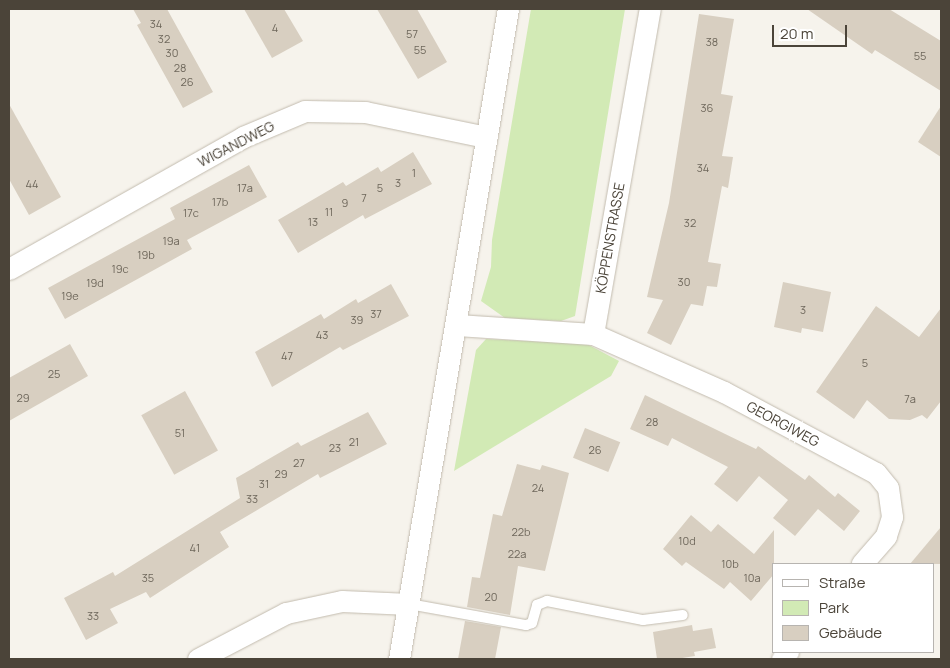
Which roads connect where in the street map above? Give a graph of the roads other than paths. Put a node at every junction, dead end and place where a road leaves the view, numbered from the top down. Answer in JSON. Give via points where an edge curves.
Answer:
{"nodes":[{"id":1,"x":508,"y":9,"type":"edge"},
{"id":2,"x":650,"y":9,"type":"edge"},
{"id":3,"x":486,"y":137,"type":"junction"},
{"id":4,"x":9,"y":269,"type":"edge"},
{"id":5,"x":457,"y":325,"type":"junction"},
{"id":6,"x":593,"y":334,"type":"junction"},
{"id":7,"x":863,"y":563,"type":"edge"},
{"id":8,"x":409,"y":604,"type":"junction"},
{"id":9,"x":683,"y":615,"type":"dead end"},
{"id":10,"x":198,"y":659,"type":"edge"},
{"id":11,"x":400,"y":659,"type":"edge"}],
"edges":[{"from":1,"to":3,"type":"street"},
{"from":2,"to":6,"type":"street","name":"KÖPPENSTRASSE"},
{"from":3,"to":4,"type":"street","name":"WIGANDWEG","via":[[365,112],[305,111],[242,138]]},
{"from":3,"to":5,"type":"street"},
{"from":5,"to":6,"type":"street"},
{"from":5,"to":8,"type":"street"},
{"from":6,"to":7,"type":"street","name":"GEORGIWEG","via":[[724,392],[876,474],[888,488],[892,518],[886,536]]},
{"from":8,"to":9,"type":"lane","via":[[526,625],[532,623],[537,605],[547,600],[643,620]]},
{"from":8,"to":10,"type":"street","via":[[342,602],[286,612]]},
{"from":8,"to":11,"type":"street"}]}
